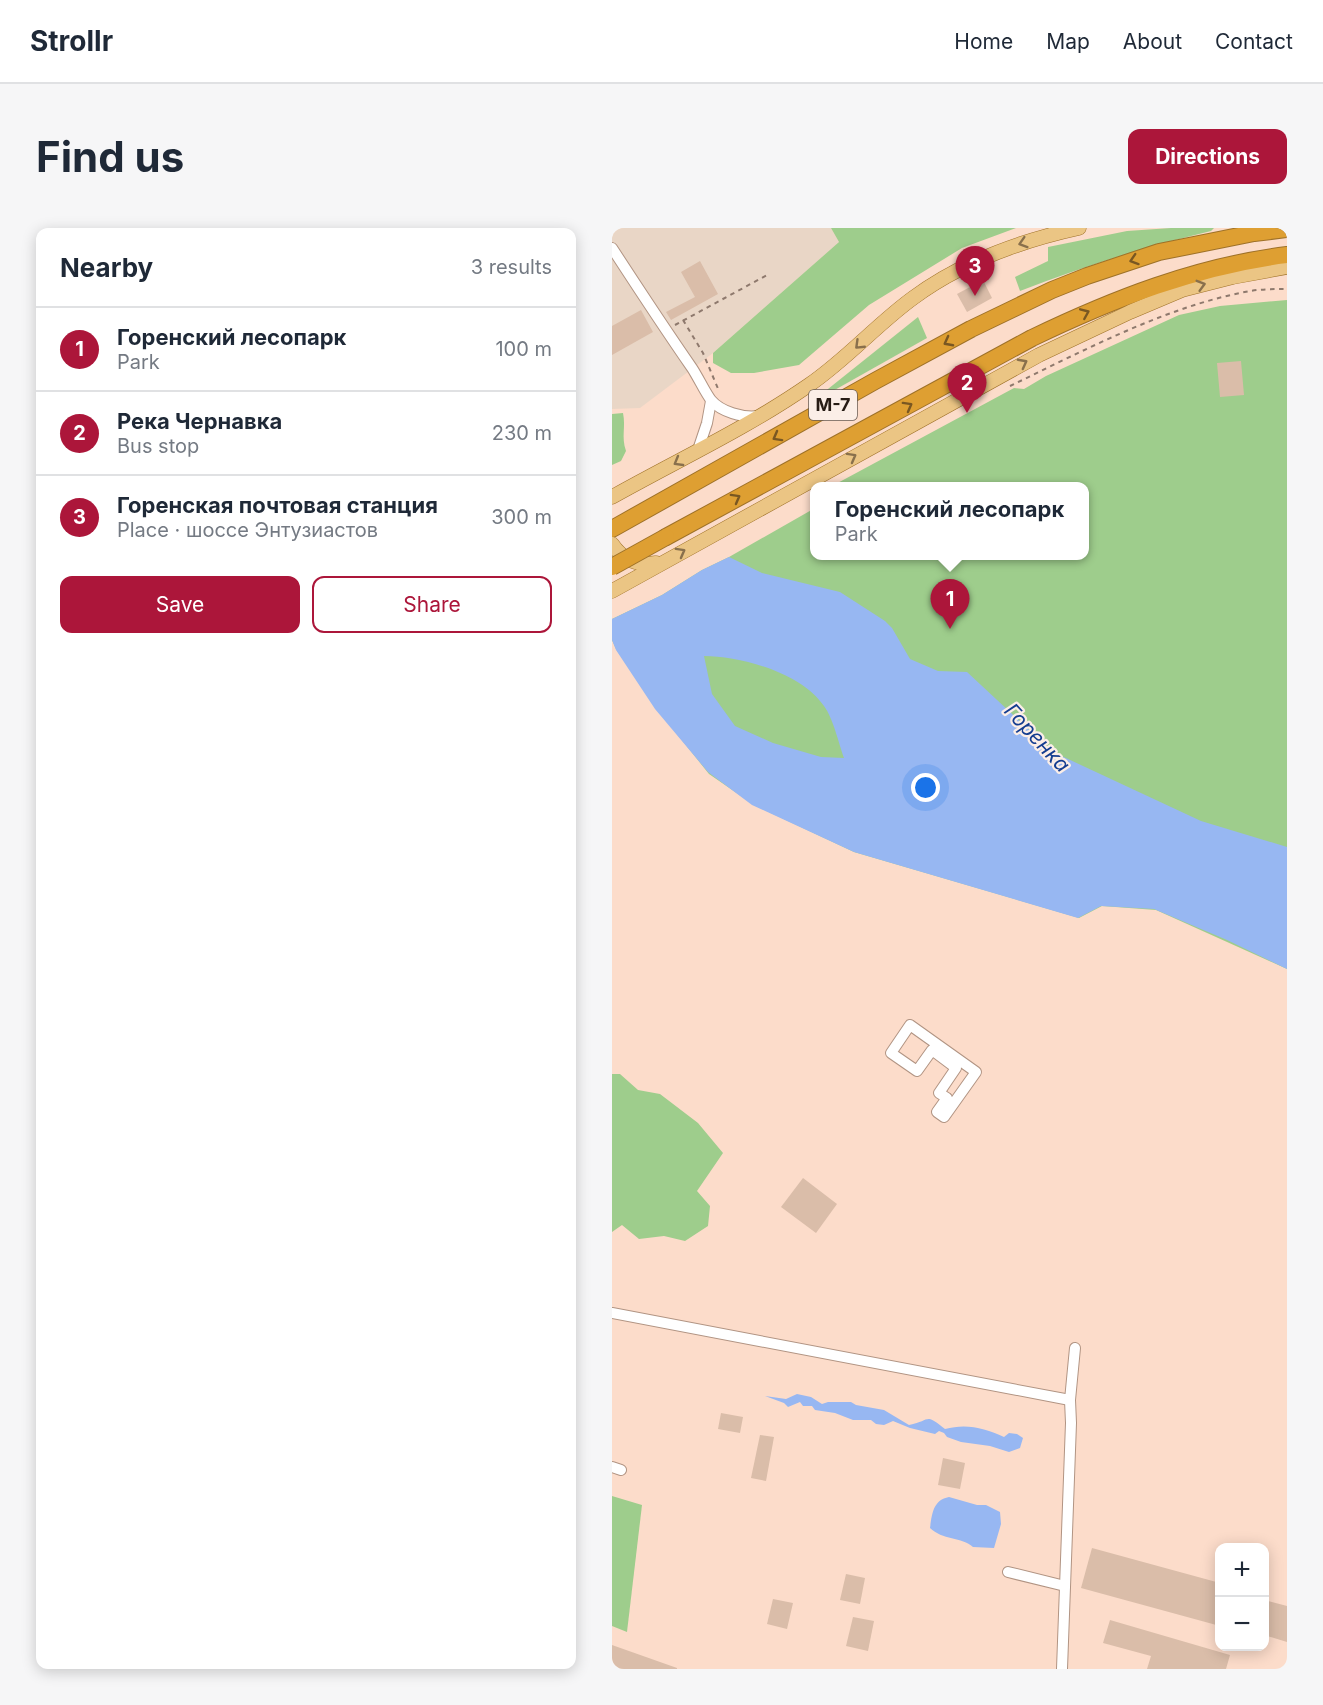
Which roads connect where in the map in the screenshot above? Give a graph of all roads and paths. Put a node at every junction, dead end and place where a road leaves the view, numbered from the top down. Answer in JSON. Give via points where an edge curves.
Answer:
{"nodes":[{"id":1,"x":1079,"y":228,"type":"edge"},
{"id":2,"x":1287,"y":229,"type":"edge"},
{"id":3,"x":612,"y":248,"type":"edge"},
{"id":4,"x":1287,"y":255,"type":"edge"},
{"id":5,"x":1287,"y":267,"type":"edge"},
{"id":6,"x":769,"y":274,"type":"dead end"},
{"id":7,"x":1287,"y":289,"type":"edge"},
{"id":8,"x":683,"y":320,"type":"junction"},
{"id":9,"x":665,"y":330,"type":"junction"},
{"id":10,"x":1007,"y":388,"type":"dead end"},
{"id":11,"x":719,"y":392,"type":"dead end"},
{"id":12,"x":711,"y":401,"type":"junction"},
{"id":13,"x":761,"y":415,"type":"junction"},
{"id":14,"x":698,"y":450,"type":"junction"},
{"id":15,"x":617,"y":495,"type":"edge"},
{"id":16,"x":612,"y":505,"type":"edge"},
{"id":17,"x":612,"y":529,"type":"edge"},
{"id":18,"x":612,"y":544,"type":"edge"},
{"id":19,"x":661,"y":563,"type":"junction"},
{"id":20,"x":612,"y":567,"type":"edge"},
{"id":21,"x":612,"y":591,"type":"edge"},
{"id":22,"x":910,"y":1025,"type":"joint"},
{"id":23,"x":612,"y":1313,"type":"edge"},
{"id":24,"x":1075,"y":1348,"type":"dead end"},
{"id":25,"x":1070,"y":1400,"type":"junction"},
{"id":26,"x":1008,"y":1572,"type":"dead end"},
{"id":27,"x":1065,"y":1586,"type":"junction"},
{"id":28,"x":1062,"y":1669,"type":"edge"}],
"edges":[{"from":1,"to":13,"type":"main road","one_way":true,"via":[[1017,244],[943,278],[904,305],[833,368]]},
{"from":2,"to":17,"type":"highway","number":"М-7","one_way":true,"via":[[1159,252],[1052,290],[971,329]]},
{"from":3,"to":9,"type":"lane"},
{"from":20,"to":4,"type":"highway","number":"М-7","one_way":true,"bridge":true,"via":[[1078,315],[1169,282]]},
{"from":19,"to":5,"type":"main road","one_way":true,"via":[[989,382],[1090,331],[1182,290]]},
{"from":6,"to":8,"type":"path"},
{"from":7,"to":10,"type":"path","via":[[1251,291],[1193,305]]},
{"from":8,"to":9,"type":"path"},
{"from":8,"to":11,"type":"path","via":[[703,353]]},
{"from":9,"to":12,"type":"lane"},
{"from":12,"to":13,"type":"lane","via":[[732,414]]},
{"from":12,"to":14,"type":"lane"},
{"from":13,"to":14,"type":"main road"},
{"from":14,"to":15,"type":"main road","one_way":true},
{"from":15,"to":16,"type":"main road"},
{"from":18,"to":19,"type":"main road","via":[[633,562]]},
{"from":19,"to":21,"type":"main road"},
{"from":22,"to":22,"type":"lane","via":[[891,1053],[917,1071],[932,1050],[956,1068],[939,1093],[947,1098],[937,1112],[944,1117],[976,1072]]},
{"from":23,"to":25,"type":"lane"},
{"from":24,"to":25,"type":"lane"},
{"from":25,"to":27,"type":"lane"},
{"from":26,"to":27,"type":"lane"},
{"from":27,"to":28,"type":"lane"}]}
